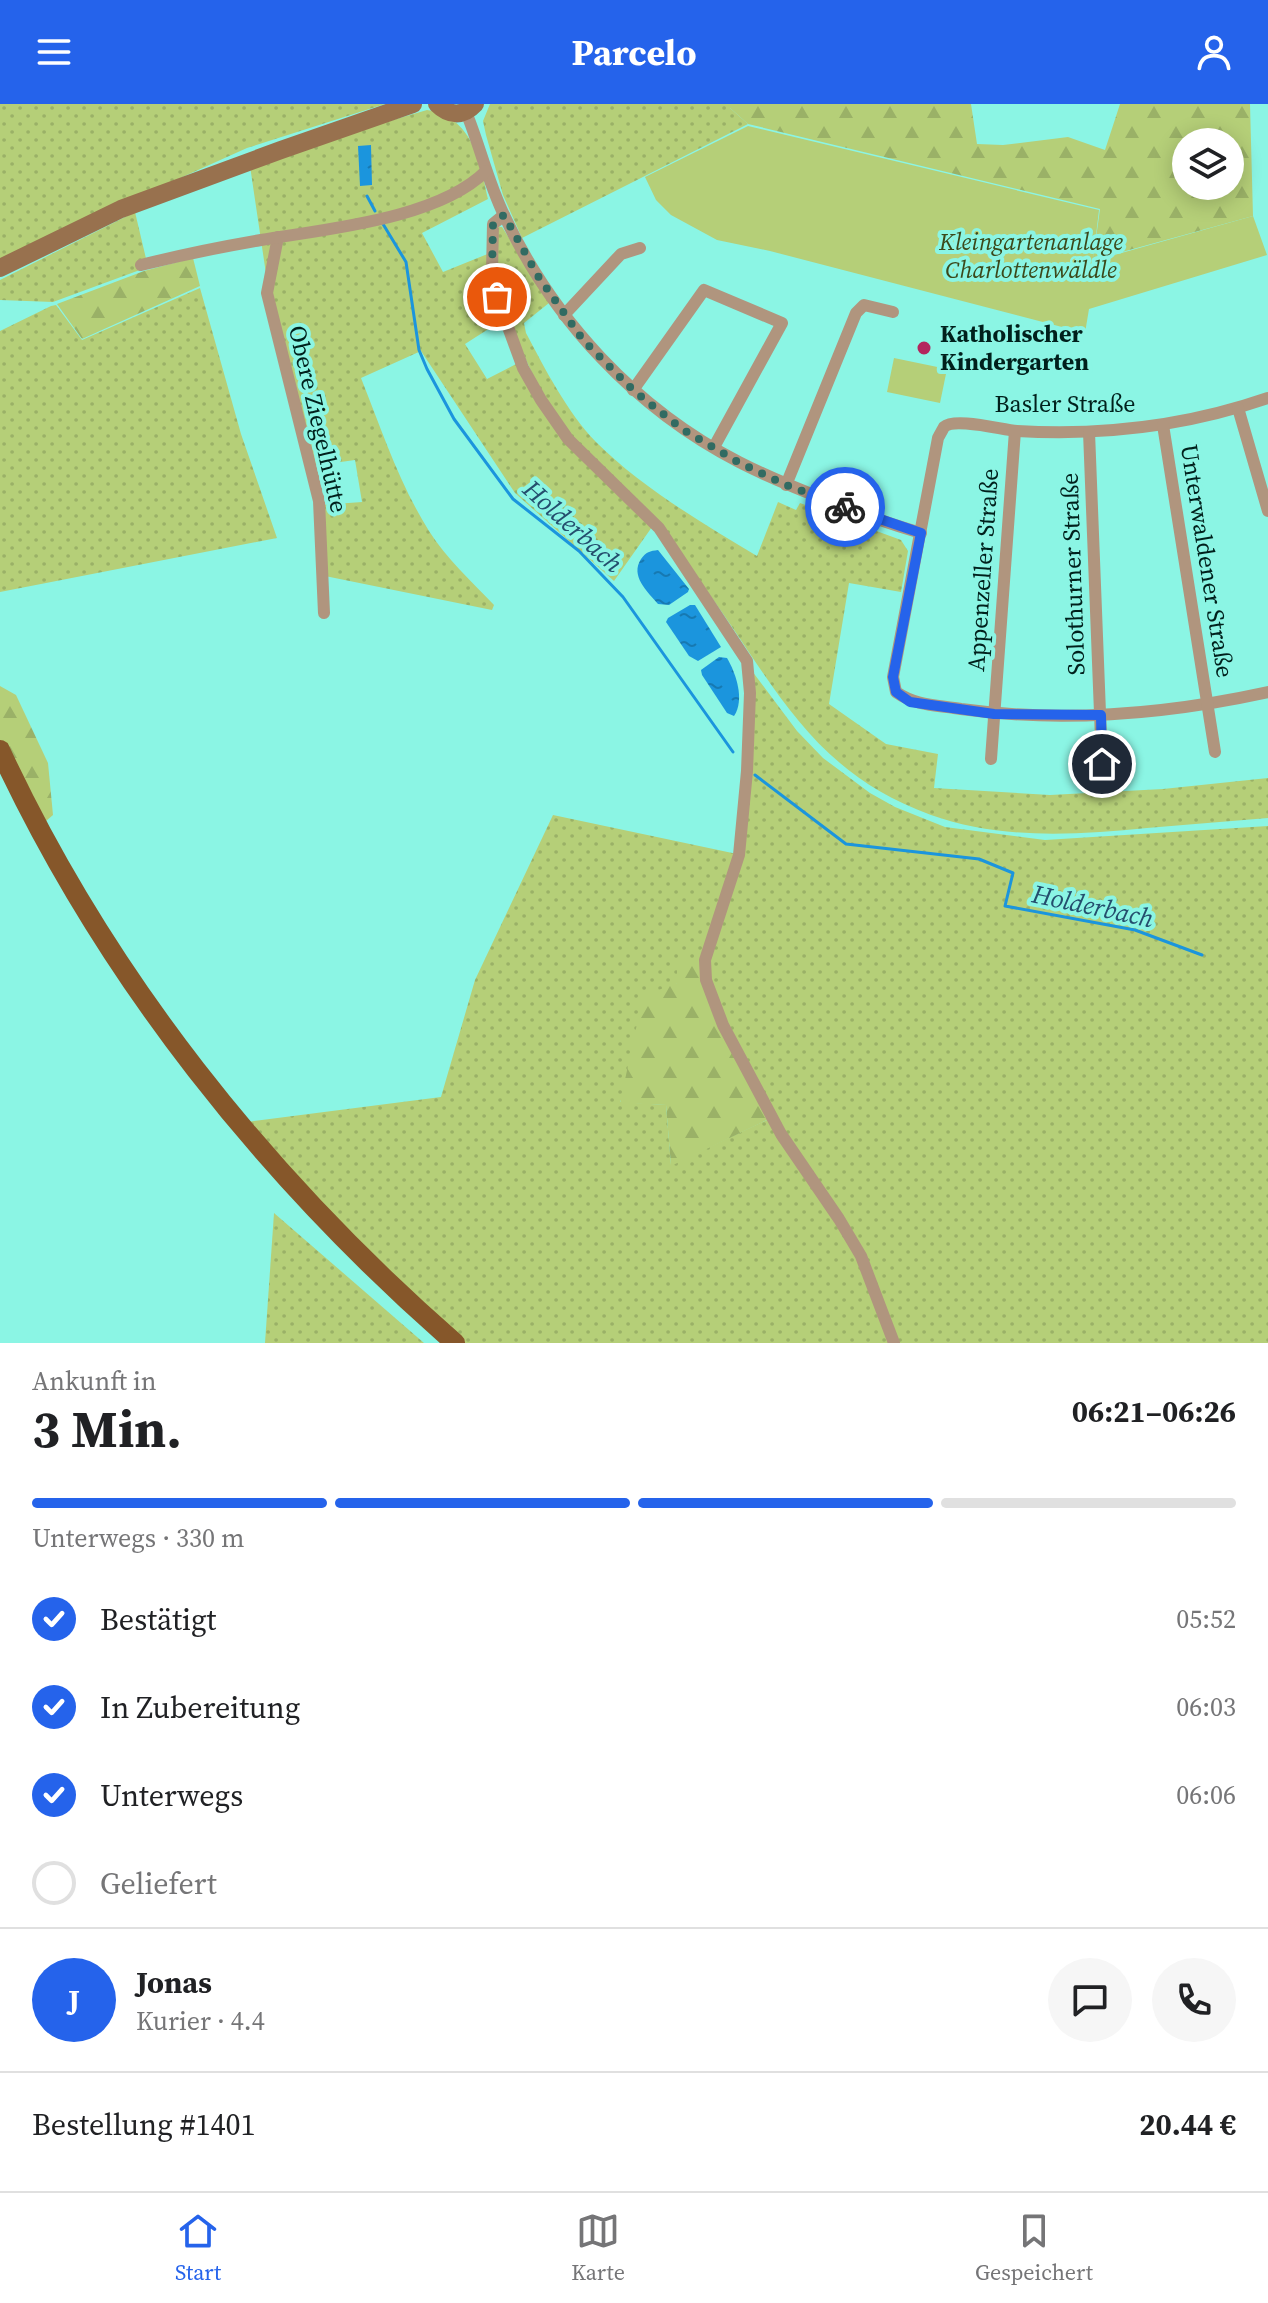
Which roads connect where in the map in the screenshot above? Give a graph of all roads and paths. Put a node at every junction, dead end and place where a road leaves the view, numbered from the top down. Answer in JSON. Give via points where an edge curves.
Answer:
{"nodes":[{"id":1,"x":413,"y":104,"type":"edge"},
{"id":2,"x":437,"y":104,"type":"edge"},
{"id":3,"x":470,"y":108,"type":"edge"},
{"id":4,"x":486,"y":171,"type":"junction"},
{"id":5,"x":504,"y":215,"type":"junction"},
{"id":6,"x":278,"y":237,"type":"junction"},
{"id":7,"x":640,"y":248,"type":"dead end"},
{"id":8,"x":141,"y":265,"type":"dead end"},
{"id":9,"x":0,"y":268,"type":"edge"},
{"id":10,"x":893,"y":312,"type":"dead end"},
{"id":11,"x":564,"y":315,"type":"junction"},
{"id":12,"x":633,"y":390,"type":"junction"},
{"id":13,"x":1268,"y":398,"type":"edge"},
{"id":14,"x":1238,"y":408,"type":"junction"},
{"id":15,"x":1163,"y":425,"type":"junction"},
{"id":16,"x":1015,"y":431,"type":"junction"},
{"id":17,"x":1089,"y":432,"type":"junction"},
{"id":18,"x":714,"y":447,"type":"junction"},
{"id":19,"x":786,"y":485,"type":"junction"},
{"id":20,"x":1268,"y":511,"type":"edge"},
{"id":21,"x":921,"y":533,"type":"junction"},
{"id":22,"x":324,"y":613,"type":"dead end"},
{"id":23,"x":1268,"y":692,"type":"edge"},
{"id":24,"x":1208,"y":705,"type":"junction"},
{"id":25,"x":994,"y":714,"type":"junction"},
{"id":26,"x":1101,"y":715,"type":"junction"},
{"id":27,"x":0,"y":750,"type":"edge"},
{"id":28,"x":1215,"y":752,"type":"dead end"},
{"id":29,"x":991,"y":759,"type":"dead end"},
{"id":30,"x":1102,"y":764,"type":"dead end"},
{"id":31,"x":455,"y":1343,"type":"edge"},
{"id":32,"x":894,"y":1343,"type":"edge"}],
"edges":[{"from":1,"to":9,"type":"main road","via":[[121,209]]},
{"from":2,"to":3,"type":"main road","via":[[450,113]]},
{"from":3,"to":4,"type":"street"},
{"from":4,"to":5,"type":"street"},
{"from":4,"to":6,"type":"street","via":[[443,200],[415,209]]},
{"from":5,"to":11,"type":"street"},
{"from":5,"to":32,"type":"street","via":[[493,224],[492,272],[523,368],[568,439],[659,528],[747,661],[750,693],[739,855],[705,960],[706,980],[723,1025],[781,1134],[861,1256]]},
{"from":6,"to":8,"type":"street"},
{"from":6,"to":22,"type":"street","name":"Obere Ziegelhütte","via":[[267,293],[319,501]]},
{"from":7,"to":11,"type":"street","via":[[621,254]]},
{"from":10,"to":19,"type":"street","via":[[864,305],[856,313]]},
{"from":11,"to":12,"type":"street"},
{"from":12,"to":18,"type":"street"},
{"from":12,"to":18,"type":"street","via":[[704,290],[782,323]]},
{"from":13,"to":14,"type":"street","name":"Basler Straße"},
{"from":14,"to":15,"type":"street","name":"Basler Straße"},
{"from":14,"to":20,"type":"street"},
{"from":15,"to":17,"type":"street","name":"Basler Straße"},
{"from":15,"to":24,"type":"street","name":"Unterwaldener Straße"},
{"from":16,"to":17,"type":"street","name":"Basler Straße"},
{"from":16,"to":21,"type":"street","name":"Basler Straße","via":[[953,422],[944,428]]},
{"from":16,"to":25,"type":"street","name":"Appenzeller Straße"},
{"from":17,"to":26,"type":"street","name":"Solothurner Straße"},
{"from":18,"to":19,"type":"street"},
{"from":19,"to":21,"type":"street"},
{"from":21,"to":25,"type":"street","name":"Basler Straße","via":[[893,677],[896,692],[910,702]]},
{"from":23,"to":24,"type":"street","name":"Basler Straße"},
{"from":24,"to":26,"type":"street","name":"Basler Straße"},
{"from":24,"to":28,"type":"street"},
{"from":25,"to":26,"type":"street","name":"Basler Straße"},
{"from":25,"to":29,"type":"street"},
{"from":26,"to":30,"type":"street"},
{"from":27,"to":31,"type":"main road","via":[[81,903],[139,994],[207,1084],[323,1217]]}]}
